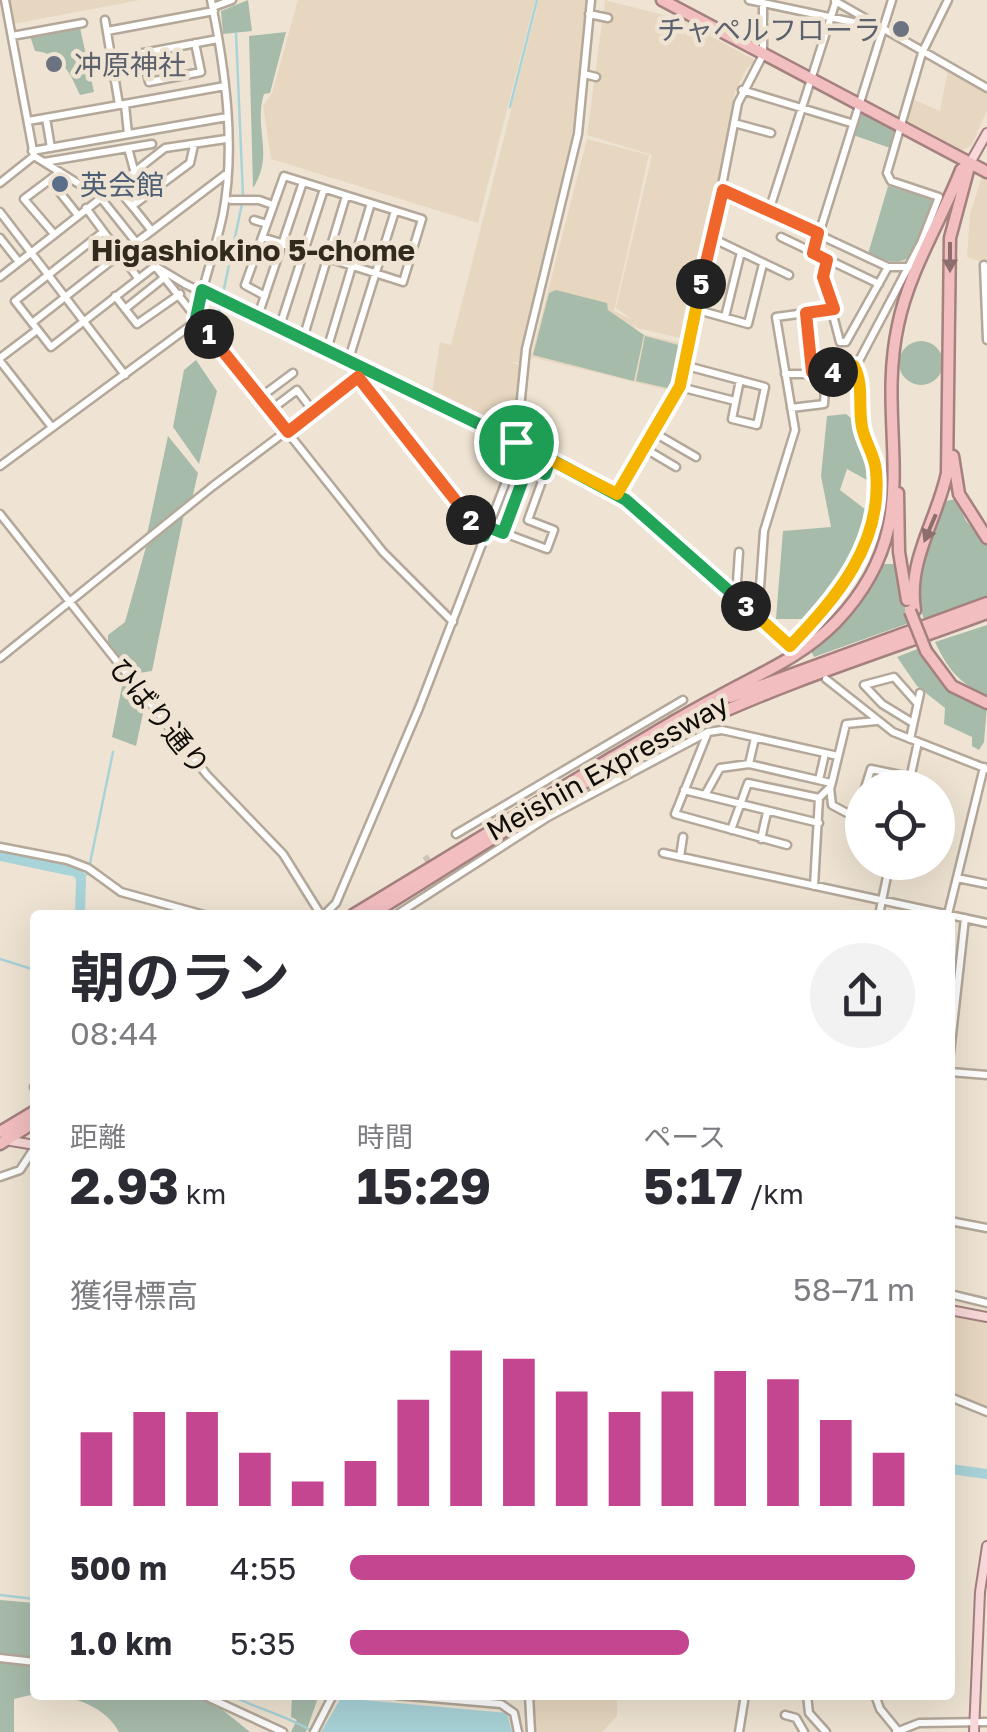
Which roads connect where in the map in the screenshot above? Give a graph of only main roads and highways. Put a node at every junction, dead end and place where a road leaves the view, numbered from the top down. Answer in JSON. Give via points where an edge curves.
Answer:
{"nodes":[{"id":1,"x":662,"y":0,"type":"edge"},
{"id":2,"x":987,"y":133,"type":"edge"},
{"id":3,"x":970,"y":163,"type":"junction"},
{"id":4,"x":987,"y":172,"type":"edge"},
{"id":5,"x":949,"y":446,"type":"junction"},
{"id":6,"x":897,"y":464,"type":"junction"},
{"id":7,"x":987,"y":538,"type":"edge"},
{"id":8,"x":987,"y":604,"type":"edge"},
{"id":9,"x":912,"y":611,"type":"junction"},
{"id":10,"x":987,"y":613,"type":"edge"},
{"id":11,"x":987,"y":622,"type":"edge"},
{"id":12,"x":944,"y":629,"type":"junction"},
{"id":13,"x":987,"y":700,"type":"edge"},
{"id":14,"x":608,"y":760,"type":"junction"},
{"id":15,"x":361,"y":910,"type":"edge"},
{"id":16,"x":378,"y":910,"type":"edge"},
{"id":17,"x":30,"y":1114,"type":"edge"},
{"id":18,"x":30,"y":1125,"type":"edge"},
{"id":19,"x":0,"y":1132,"type":"edge"},
{"id":20,"x":5,"y":1142,"type":"edge"},
{"id":21,"x":30,"y":1145,"type":"edge"},
{"id":22,"x":955,"y":1311,"type":"edge"},
{"id":23,"x":987,"y":1316,"type":"edge"},
{"id":24,"x":987,"y":1546,"type":"edge"},
{"id":25,"x":980,"y":1725,"type":"edge"}],
"edges":[{"from":1,"to":3,"type":"highway"},
{"from":2,"to":3,"type":"main road"},
{"from":3,"to":4,"type":"highway"},
{"from":3,"to":5,"type":"highway","one_way":true,"via":[[950,238]]},
{"from":3,"to":6,"type":"highway","via":[[906,292],[898,324]]},
{"from":5,"to":7,"type":"highway","via":[[959,494]]},
{"from":5,"to":9,"type":"highway","one_way":true,"via":[[940,504],[913,574]]},
{"from":6,"to":9,"type":"highway","via":[[899,552]]},
{"from":6,"to":14,"type":"highway","via":[[885,541],[858,597],[834,624],[784,663]]},
{"from":8,"to":14,"type":"highway","name":"Meishin Expressway","via":[[758,686]]},
{"from":9,"to":13,"type":"highway","bridge":true,"via":[[929,651],[955,682]]},
{"from":10,"to":12,"type":"highway","name":"Meishin Expressway"},
{"from":11,"to":12,"type":"highway"},
{"from":12,"to":16,"type":"highway","name":"Meishin Expressway","via":[[692,726]]},
{"from":14,"to":15,"type":"highway","name":"Meishin Expressway"},
{"from":17,"to":19,"type":"highway"},
{"from":18,"to":20,"type":"highway"},
{"from":20,"to":21,"type":"main road"},
{"from":22,"to":23,"type":"main road"},
{"from":24,"to":25,"type":"main road","via":[[980,1592]]}]}
